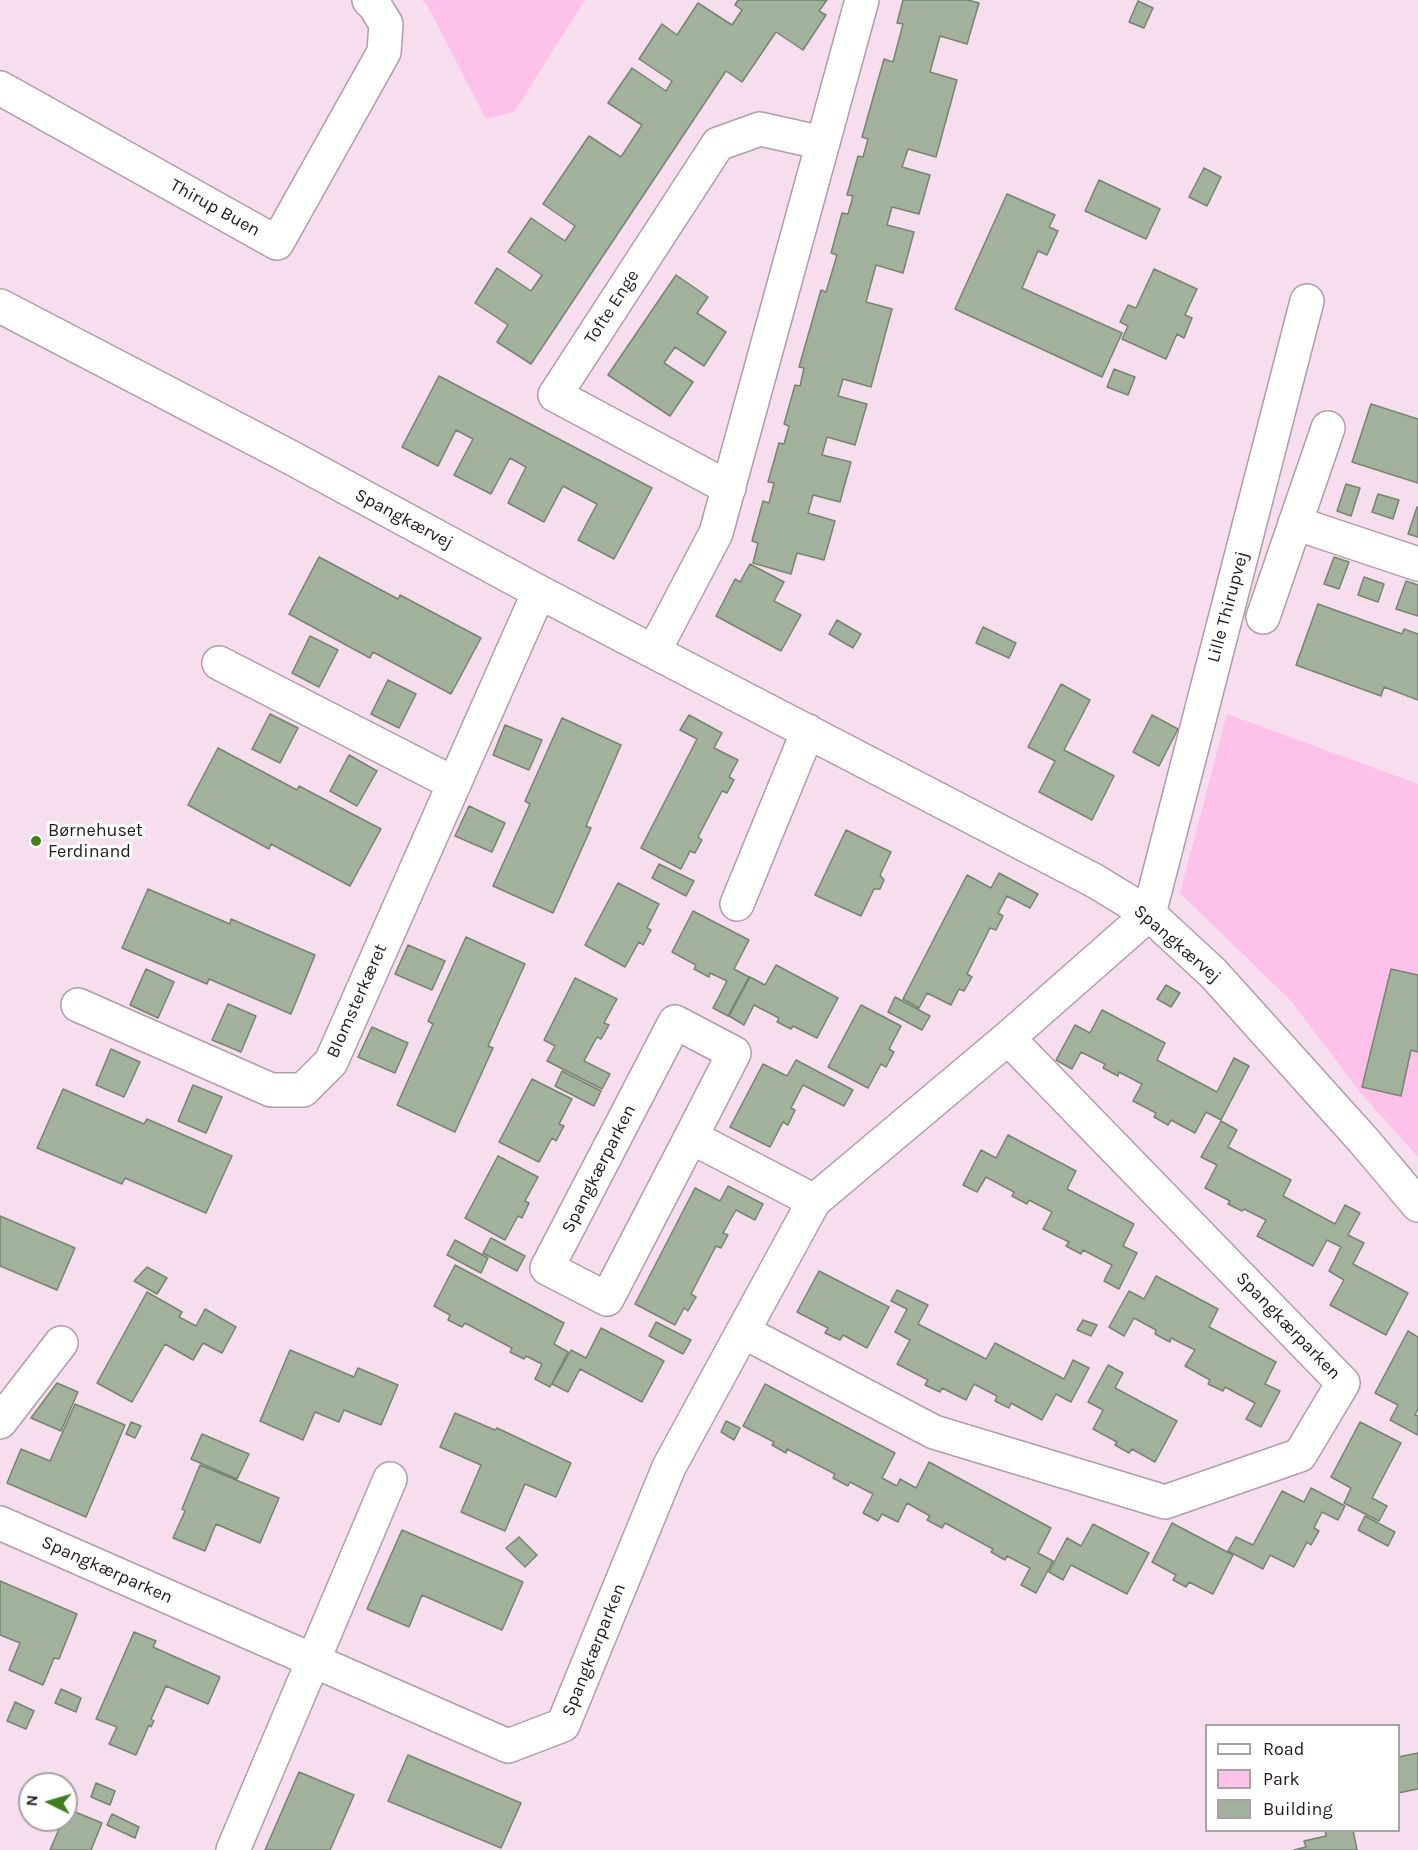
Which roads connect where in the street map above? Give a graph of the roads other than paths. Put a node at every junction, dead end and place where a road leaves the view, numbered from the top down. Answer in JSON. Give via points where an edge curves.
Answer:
{"nodes":[{"id":1,"x":862,"y":0,"type":"edge"},
{"id":2,"x":378,"y":12,"type":"edge"},
{"id":3,"x":0,"y":88,"type":"edge"},
{"id":4,"x":823,"y":143,"type":"junction"},
{"id":5,"x":1307,"y":301,"type":"dead end"},
{"id":6,"x":0,"y":306,"type":"edge"},
{"id":7,"x":1328,"y":428,"type":"dead end"},
{"id":8,"x":729,"y":488,"type":"junction"},
{"id":9,"x":1295,"y":523,"type":"junction"},
{"id":10,"x":1418,"y":564,"type":"edge"},
{"id":11,"x":539,"y":592,"type":"junction"},
{"id":12,"x":1263,"y":617,"type":"dead end"},
{"id":13,"x":654,"y":651,"type":"junction"},
{"id":14,"x":219,"y":663,"type":"dead end"},
{"id":15,"x":808,"y":731,"type":"junction"},
{"id":16,"x":453,"y":783,"type":"junction"},
{"id":17,"x":736,"y":904,"type":"dead end"},
{"id":18,"x":1149,"y":914,"type":"junction"},
{"id":19,"x":78,"y":1005,"type":"dead end"},
{"id":20,"x":1008,"y":1038,"type":"junction"},
{"id":21,"x":691,"y":1137,"type":"junction"},
{"id":22,"x":814,"y":1201,"type":"junction"},
{"id":23,"x":1418,"y":1205,"type":"edge"},
{"id":24,"x":744,"y":1332,"type":"junction"},
{"id":25,"x":61,"y":1343,"type":"dead end"},
{"id":26,"x":0,"y":1422,"type":"edge"},
{"id":27,"x":390,"y":1479,"type":"dead end"},
{"id":28,"x":0,"y":1523,"type":"edge"},
{"id":29,"x":313,"y":1660,"type":"junction"},
{"id":30,"x":233,"y":1850,"type":"edge"}],
"edges":[{"from":1,"to":4,"type":"street"},
{"from":2,"to":3,"type":"street","name":"Thirup Buen","via":[[384,52],[278,243]]},
{"from":4,"to":8,"type":"street"},
{"from":4,"to":8,"type":"street","name":"Tofte Enge","via":[[760,129],[718,144],[555,395]]},
{"from":5,"to":18,"type":"street","name":"Lille Thirupvej"},
{"from":6,"to":11,"type":"street","name":"Spangkærvej"},
{"from":7,"to":9,"type":"street"},
{"from":8,"to":13,"type":"street","via":[[716,533]]},
{"from":9,"to":10,"type":"street"},
{"from":9,"to":12,"type":"street"},
{"from":11,"to":13,"type":"street","name":"Spangkærvej"},
{"from":11,"to":16,"type":"street","name":"Blomsterkæret"},
{"from":13,"to":15,"type":"street","name":"Spangkærvej"},
{"from":14,"to":16,"type":"street"},
{"from":15,"to":17,"type":"street"},
{"from":15,"to":18,"type":"street","name":"Spangkærvej","via":[[1095,881]]},
{"from":16,"to":19,"type":"street","name":"Blomsterkæret","via":[[331,1062],[303,1090],[271,1090]]},
{"from":18,"to":20,"type":"street","name":"Spangkærparken"},
{"from":18,"to":23,"type":"street","name":"Spangkærvej","via":[[1213,973]]},
{"from":20,"to":22,"type":"street","name":"Spangkærparken"},
{"from":20,"to":24,"type":"street","name":"Spangkærparken","via":[[1343,1383],[1300,1455],[1165,1502],[934,1432]]},
{"from":21,"to":21,"type":"street","name":"Spangkærparken","via":[[607,1299],[547,1268],[675,1022],[734,1053]]},
{"from":21,"to":22,"type":"street"},
{"from":22,"to":24,"type":"street","name":"Spangkærparken"},
{"from":24,"to":29,"type":"street","name":"Spangkærparken","via":[[669,1467],[562,1725],[508,1746]]},
{"from":25,"to":26,"type":"street"},
{"from":27,"to":29,"type":"street"},
{"from":28,"to":29,"type":"street","name":"Spangkærparken"},
{"from":29,"to":30,"type":"street"}]}
